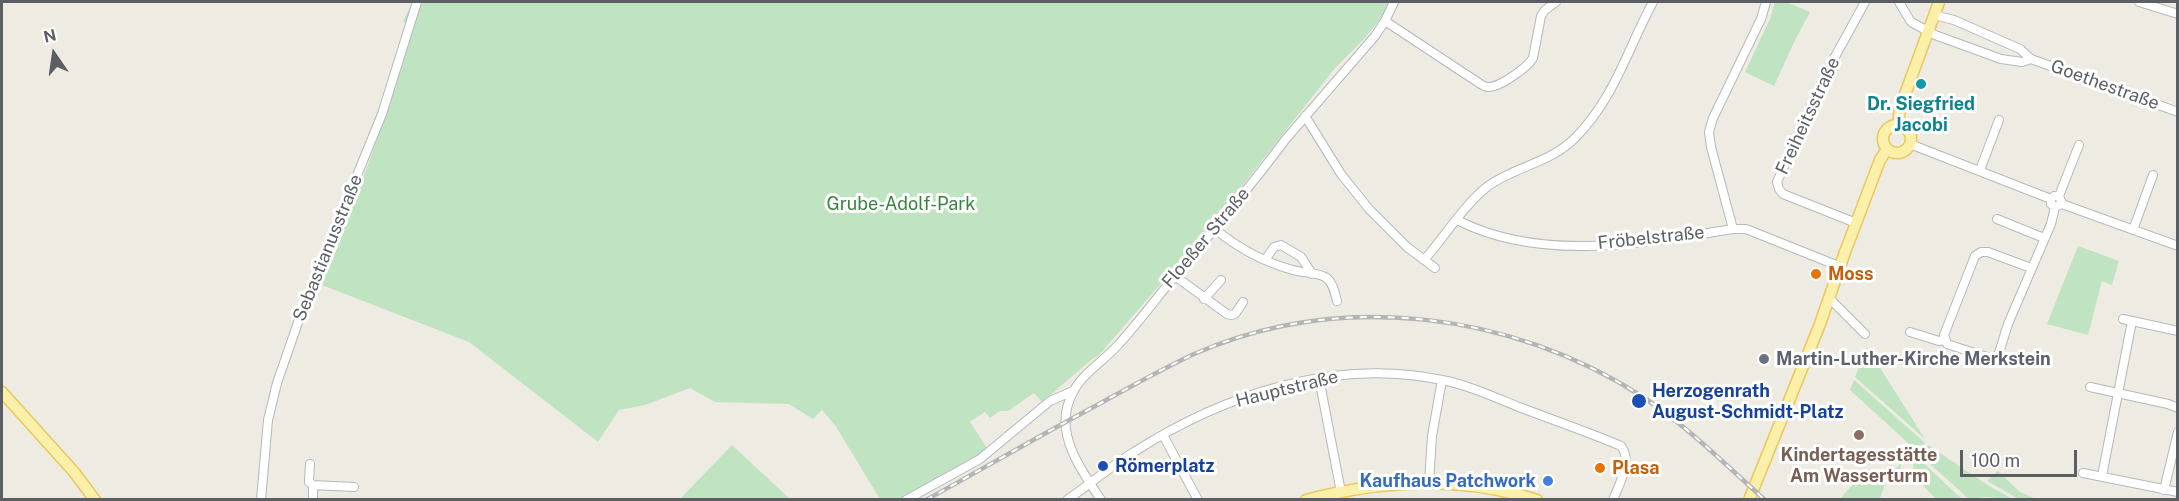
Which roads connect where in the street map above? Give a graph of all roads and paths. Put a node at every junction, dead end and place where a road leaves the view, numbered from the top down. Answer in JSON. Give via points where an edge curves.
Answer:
{"nodes":[{"id":1,"x":417,"y":2,"type":"edge"},
{"id":2,"x":1556,"y":2,"type":"edge"},
{"id":3,"x":1653,"y":2,"type":"edge"},
{"id":4,"x":1766,"y":2,"type":"edge"},
{"id":5,"x":1865,"y":2,"type":"edge"},
{"id":6,"x":1899,"y":2,"type":"edge"},
{"id":7,"x":1939,"y":2,"type":"edge"},
{"id":8,"x":2139,"y":2,"type":"edge"},
{"id":9,"x":1395,"y":3,"type":"edge"},
{"id":10,"x":2178,"y":14,"type":"edge"},
{"id":11,"x":1934,"y":15,"type":"junction"},
{"id":12,"x":1385,"y":21,"type":"junction"},
{"id":13,"x":1928,"y":32,"type":"junction"},
{"id":14,"x":2031,"y":59,"type":"junction"},
{"id":15,"x":2178,"y":112,"type":"edge"},
{"id":16,"x":1305,"y":116,"type":"junction"},
{"id":17,"x":1999,"y":120,"type":"dead end"},
{"id":18,"x":1898,"y":125,"type":"junction"},
{"id":19,"x":1910,"y":144,"type":"junction"},
{"id":20,"x":2079,"y":145,"type":"dead end"},
{"id":21,"x":1887,"y":149,"type":"junction"},
{"id":22,"x":1980,"y":170,"type":"junction"},
{"id":23,"x":2153,"y":175,"type":"dead end"},
{"id":24,"x":2057,"y":201,"type":"junction"},
{"id":25,"x":1997,"y":219,"type":"dead end"},
{"id":26,"x":1457,"y":220,"type":"junction"},
{"id":27,"x":1856,"y":223,"type":"junction"},
{"id":28,"x":1215,"y":229,"type":"junction"},
{"id":29,"x":1733,"y":229,"type":"junction"},
{"id":30,"x":2133,"y":230,"type":"junction"},
{"id":31,"x":2044,"y":238,"type":"junction"},
{"id":32,"x":2178,"y":246,"type":"edge"},
{"id":33,"x":1425,"y":259,"type":"junction"},
{"id":34,"x":1265,"y":260,"type":"junction"},
{"id":35,"x":1841,"y":267,"type":"junction"},
{"id":36,"x":1435,"y":268,"type":"dead end"},
{"id":37,"x":2031,"y":268,"type":"junction"},
{"id":38,"x":1312,"y":274,"type":"junction"},
{"id":39,"x":1175,"y":276,"type":"junction"},
{"id":40,"x":1221,"y":280,"type":"dead end"},
{"id":41,"x":1204,"y":299,"type":"junction"},
{"id":42,"x":1830,"y":299,"type":"junction"},
{"id":43,"x":1337,"y":301,"type":"dead end"},
{"id":44,"x":1243,"y":303,"type":"dead end"},
{"id":45,"x":2122,"y":319,"type":"dead end"},
{"id":46,"x":2132,"y":321,"type":"junction"},
{"id":47,"x":2178,"y":331,"type":"edge"},
{"id":48,"x":1910,"y":332,"type":"dead end"},
{"id":49,"x":1865,"y":334,"type":"dead end"},
{"id":50,"x":1944,"y":340,"type":"junction"},
{"id":51,"x":1319,"y":378,"type":"junction"},
{"id":52,"x":1442,"y":380,"type":"junction"},
{"id":53,"x":2090,"y":387,"type":"dead end"},
{"id":54,"x":1073,"y":391,"type":"junction"},
{"id":55,"x":2,"y":392,"type":"edge"},
{"id":56,"x":2118,"y":393,"type":"junction"},
{"id":57,"x":2178,"y":408,"type":"edge"},
{"id":58,"x":2178,"y":432,"type":"edge"},
{"id":59,"x":1163,"y":435,"type":"junction"},
{"id":60,"x":310,"y":464,"type":"dead end"},
{"id":61,"x":2083,"y":473,"type":"dead end"},
{"id":62,"x":2102,"y":476,"type":"junction"},
{"id":63,"x":1429,"y":482,"type":"junction"},
{"id":64,"x":1091,"y":483,"type":"junction"},
{"id":65,"x":313,"y":485,"type":"junction"},
{"id":66,"x":354,"y":487,"type":"dead end"},
{"id":67,"x":2164,"y":490,"type":"junction"},
{"id":68,"x":1341,"y":492,"type":"junction"},
{"id":69,"x":2178,"y":492,"type":"edge"},
{"id":70,"x":1355,"y":494,"type":"edge"},
{"id":71,"x":1491,"y":494,"type":"edge"},
{"id":72,"x":95,"y":500,"type":"edge"},
{"id":73,"x":261,"y":500,"type":"edge"},
{"id":74,"x":313,"y":500,"type":"edge"},
{"id":75,"x":906,"y":500,"type":"edge"},
{"id":76,"x":1067,"y":500,"type":"edge"},
{"id":77,"x":1101,"y":500,"type":"edge"},
{"id":78,"x":1198,"y":500,"type":"edge"},
{"id":79,"x":1306,"y":500,"type":"edge"},
{"id":80,"x":1537,"y":500,"type":"edge"},
{"id":81,"x":1613,"y":500,"type":"edge"},
{"id":82,"x":1749,"y":500,"type":"edge"}],
"edges":[{"from":1,"to":73,"type":"street","name":"Sebastianusstraße","via":[[382,114],[303,308],[277,383],[267,428]]},
{"from":2,"to":12,"type":"street","via":[[1541,16],[1530,64],[1490,87]]},
{"from":3,"to":26,"type":"street","via":[[1616,81],[1576,138],[1556,154],[1487,187]]},
{"from":4,"to":29,"type":"street","via":[[1709,132]]},
{"from":5,"to":27,"type":"street","name":"Freiheitsstraße","via":[[1825,75],[1777,182],[1783,194]]},
{"from":6,"to":13,"type":"street","name":"Goethestraße","via":[[1911,22]]},
{"from":7,"to":11,"type":"main road"},
{"from":8,"to":10,"type":"street"},
{"from":9,"to":12,"type":"street","name":"Floeßer Straße"},
{"from":11,"to":13,"type":"main road"},
{"from":11,"to":14,"type":"street","name":"Goethestraße","via":[[1954,20],[2020,50]]},
{"from":12,"to":16,"type":"street","name":"Floeßer Straße"},
{"from":13,"to":14,"type":"street","name":"Goethestraße","via":[[2001,59]]},
{"from":13,"to":18,"type":"main road","via":[[1900,108]]},
{"from":14,"to":15,"type":"street","name":"Goethestraße"},
{"from":16,"to":28,"type":"street","name":"Floeßer Straße"},
{"from":16,"to":33,"type":"street","via":[[1353,189],[1392,232]]},
{"from":17,"to":22,"type":"street"},
{"from":18,"to":19,"type":"main road","via":[[1909,132]]},
{"from":18,"to":21,"type":"main road","via":[[1884,133]]},
{"from":19,"to":21,"type":"main road","via":[[1900,153]]},
{"from":19,"to":22,"type":"street"},
{"from":20,"to":24,"type":"street"},
{"from":21,"to":27,"type":"main road"},
{"from":22,"to":24,"type":"street"},
{"from":23,"to":30,"type":"street"},
{"from":24,"to":30,"type":"street"},
{"from":24,"to":31,"type":"street"},
{"from":25,"to":31,"type":"street"},
{"from":26,"to":29,"type":"street","name":"Fröbelstraße","via":[[1490,233],[1551,244],[1621,244]]},
{"from":26,"to":33,"type":"street"},
{"from":27,"to":35,"type":"main road"},
{"from":28,"to":34,"type":"street"},
{"from":28,"to":39,"type":"street","name":"Floeßer Straße"},
{"from":29,"to":35,"type":"street","name":"Fröbelstraße","via":[[1766,236]]},
{"from":30,"to":32,"type":"street"},
{"from":31,"to":37,"type":"street"},
{"from":33,"to":36,"type":"street"},
{"from":34,"to":38,"type":"street"},
{"from":34,"to":38,"type":"street","via":[[1281,244],[1301,257]]},
{"from":35,"to":42,"type":"main road"},
{"from":37,"to":50,"type":"street","via":[[1988,252],[1975,256]]},
{"from":37,"to":50,"type":"street","via":[[1994,358]]},
{"from":38,"to":43,"type":"street","via":[[1330,281]]},
{"from":39,"to":41,"type":"street"},
{"from":39,"to":54,"type":"street","name":"Floeßer Straße","via":[[1118,345],[1085,374]]},
{"from":40,"to":41,"type":"street"},
{"from":41,"to":44,"type":"street","via":[[1231,315]]},
{"from":42,"to":49,"type":"street"},
{"from":42,"to":82,"type":"main road"},
{"from":45,"to":46,"type":"street"},
{"from":46,"to":47,"type":"street"},
{"from":46,"to":56,"type":"street"},
{"from":48,"to":50,"type":"street"},
{"from":51,"to":52,"type":"street","name":"Hauptstraße","via":[[1350,374]]},
{"from":51,"to":59,"type":"street","name":"Hauptstraße","via":[[1258,392]]},
{"from":51,"to":68,"type":"street"},
{"from":52,"to":63,"type":"street"},
{"from":52,"to":81,"type":"street","name":"Hauptstraße","via":[[1622,446],[1627,460]]},
{"from":53,"to":56,"type":"street"},
{"from":54,"to":64,"type":"street","name":"Floeßer Straße","via":[[1066,431],[1076,459]]},
{"from":54,"to":75,"type":"street","via":[[1050,401],[980,459]]},
{"from":55,"to":72,"type":"main road"},
{"from":56,"to":57,"type":"street"},
{"from":56,"to":62,"type":"street"},
{"from":58,"to":67,"type":"street"},
{"from":59,"to":64,"type":"street","name":"Hauptstraße"},
{"from":59,"to":78,"type":"street"},
{"from":60,"to":65,"type":"street","via":[[309,482]]},
{"from":61,"to":62,"type":"street"},
{"from":62,"to":67,"type":"street"},
{"from":63,"to":70,"type":"main road"},
{"from":63,"to":71,"type":"main road"},
{"from":64,"to":76,"type":"street","name":"Hauptstraße"},
{"from":64,"to":77,"type":"street"},
{"from":65,"to":66,"type":"street"},
{"from":65,"to":74,"type":"street"},
{"from":67,"to":69,"type":"street"},
{"from":68,"to":70,"type":"main road"},
{"from":68,"to":79,"type":"main road"},
{"from":71,"to":80,"type":"main road"}]}
